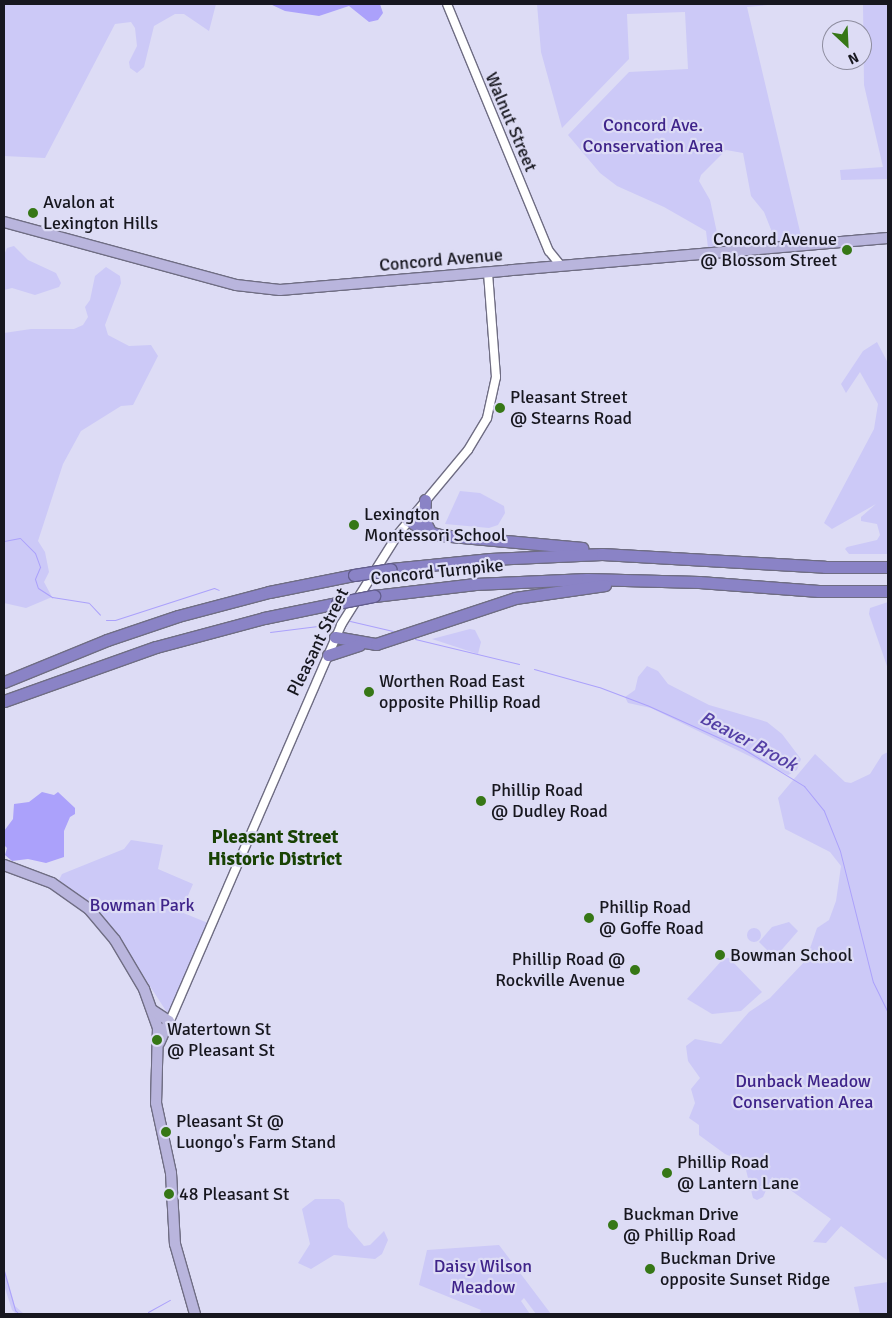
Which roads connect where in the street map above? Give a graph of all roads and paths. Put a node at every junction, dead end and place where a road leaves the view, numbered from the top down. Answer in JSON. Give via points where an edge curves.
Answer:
{"nodes":[{"id":1,"x":447,"y":4,"type":"edge"},
{"id":2,"x":4,"y":222,"type":"edge"},
{"id":3,"x":888,"y":238,"type":"edge"},
{"id":4,"x":549,"y":251,"type":"junction"},
{"id":5,"x":561,"y":266,"type":"junction"},
{"id":6,"x":547,"y":267,"type":"junction"},
{"id":7,"x":488,"y":272,"type":"junction"},
{"id":8,"x":425,"y":500,"type":"junction"},
{"id":9,"x":408,"y":520,"type":"junction"},
{"id":10,"x":431,"y":534,"type":"junction"},
{"id":11,"x":621,"y":554,"type":"junction"},
{"id":12,"x":888,"y":567,"type":"edge"},
{"id":13,"x":646,"y":579,"type":"junction"},
{"id":14,"x":888,"y":591,"type":"edge"},
{"id":15,"x":335,"y":637,"type":"junction"},
{"id":16,"x":365,"y":644,"type":"junction"},
{"id":17,"x":328,"y":655,"type":"junction"},
{"id":18,"x":4,"y":682,"type":"edge"},
{"id":19,"x":4,"y":701,"type":"edge"},
{"id":20,"x":4,"y":865,"type":"edge"},
{"id":21,"x":163,"y":1020,"type":"junction"},
{"id":22,"x":196,"y":1314,"type":"edge"}],
"edges":[{"from":1,"to":4,"type":"street","name":"Walnut Street"},
{"from":2,"to":7,"type":"main road","name":"Concord Avenue","via":[[262,289],[304,289]]},
{"from":3,"to":5,"type":"main road","name":"Concord Avenue"},
{"from":4,"to":5,"type":"street","name":"Walnut Street"},
{"from":4,"to":6,"type":"street","name":"Walnut Street"},
{"from":5,"to":6,"type":"main road","name":"Concord Avenue"},
{"from":6,"to":7,"type":"main road","name":"Concord Avenue"},
{"from":7,"to":8,"type":"street","name":"Pleasant Street","via":[[496,366],[494,398],[474,441]]},
{"from":8,"to":9,"type":"street","name":"Pleasant Street"},
{"from":8,"to":10,"type":"highway","via":[[424,520]]},
{"from":9,"to":10,"type":"highway"},
{"from":9,"to":15,"type":"street","name":"Pleasant Street"},
{"from":10,"to":11,"type":"highway"},
{"from":11,"to":12,"type":"highway","via":[[816,567]]},
{"from":11,"to":18,"type":"highway","name":"Concord Turnpike","bridge":true,"via":[[509,558],[391,569],[269,592],[178,616],[116,637]]},
{"from":13,"to":14,"type":"highway","name":"Concord Turnpike","via":[[810,591]]},
{"from":13,"to":16,"type":"highway","via":[[520,597],[384,642]]},
{"from":13,"to":19,"type":"highway","name":"Concord Turnpike","bridge":true,"via":[[512,581],[337,603],[264,618],[156,647]]},
{"from":15,"to":16,"type":"highway"},
{"from":15,"to":17,"type":"street","name":"Pleasant Street"},
{"from":16,"to":17,"type":"highway"},
{"from":17,"to":21,"type":"street","name":"Pleasant Street"},
{"from":20,"to":21,"type":"main road","via":[[52,883],[90,909],[128,959]]},
{"from":21,"to":22,"type":"main road","name":"Pleasant Street","via":[[156,1103],[171,1173],[175,1244],[185,1288]]}]}
